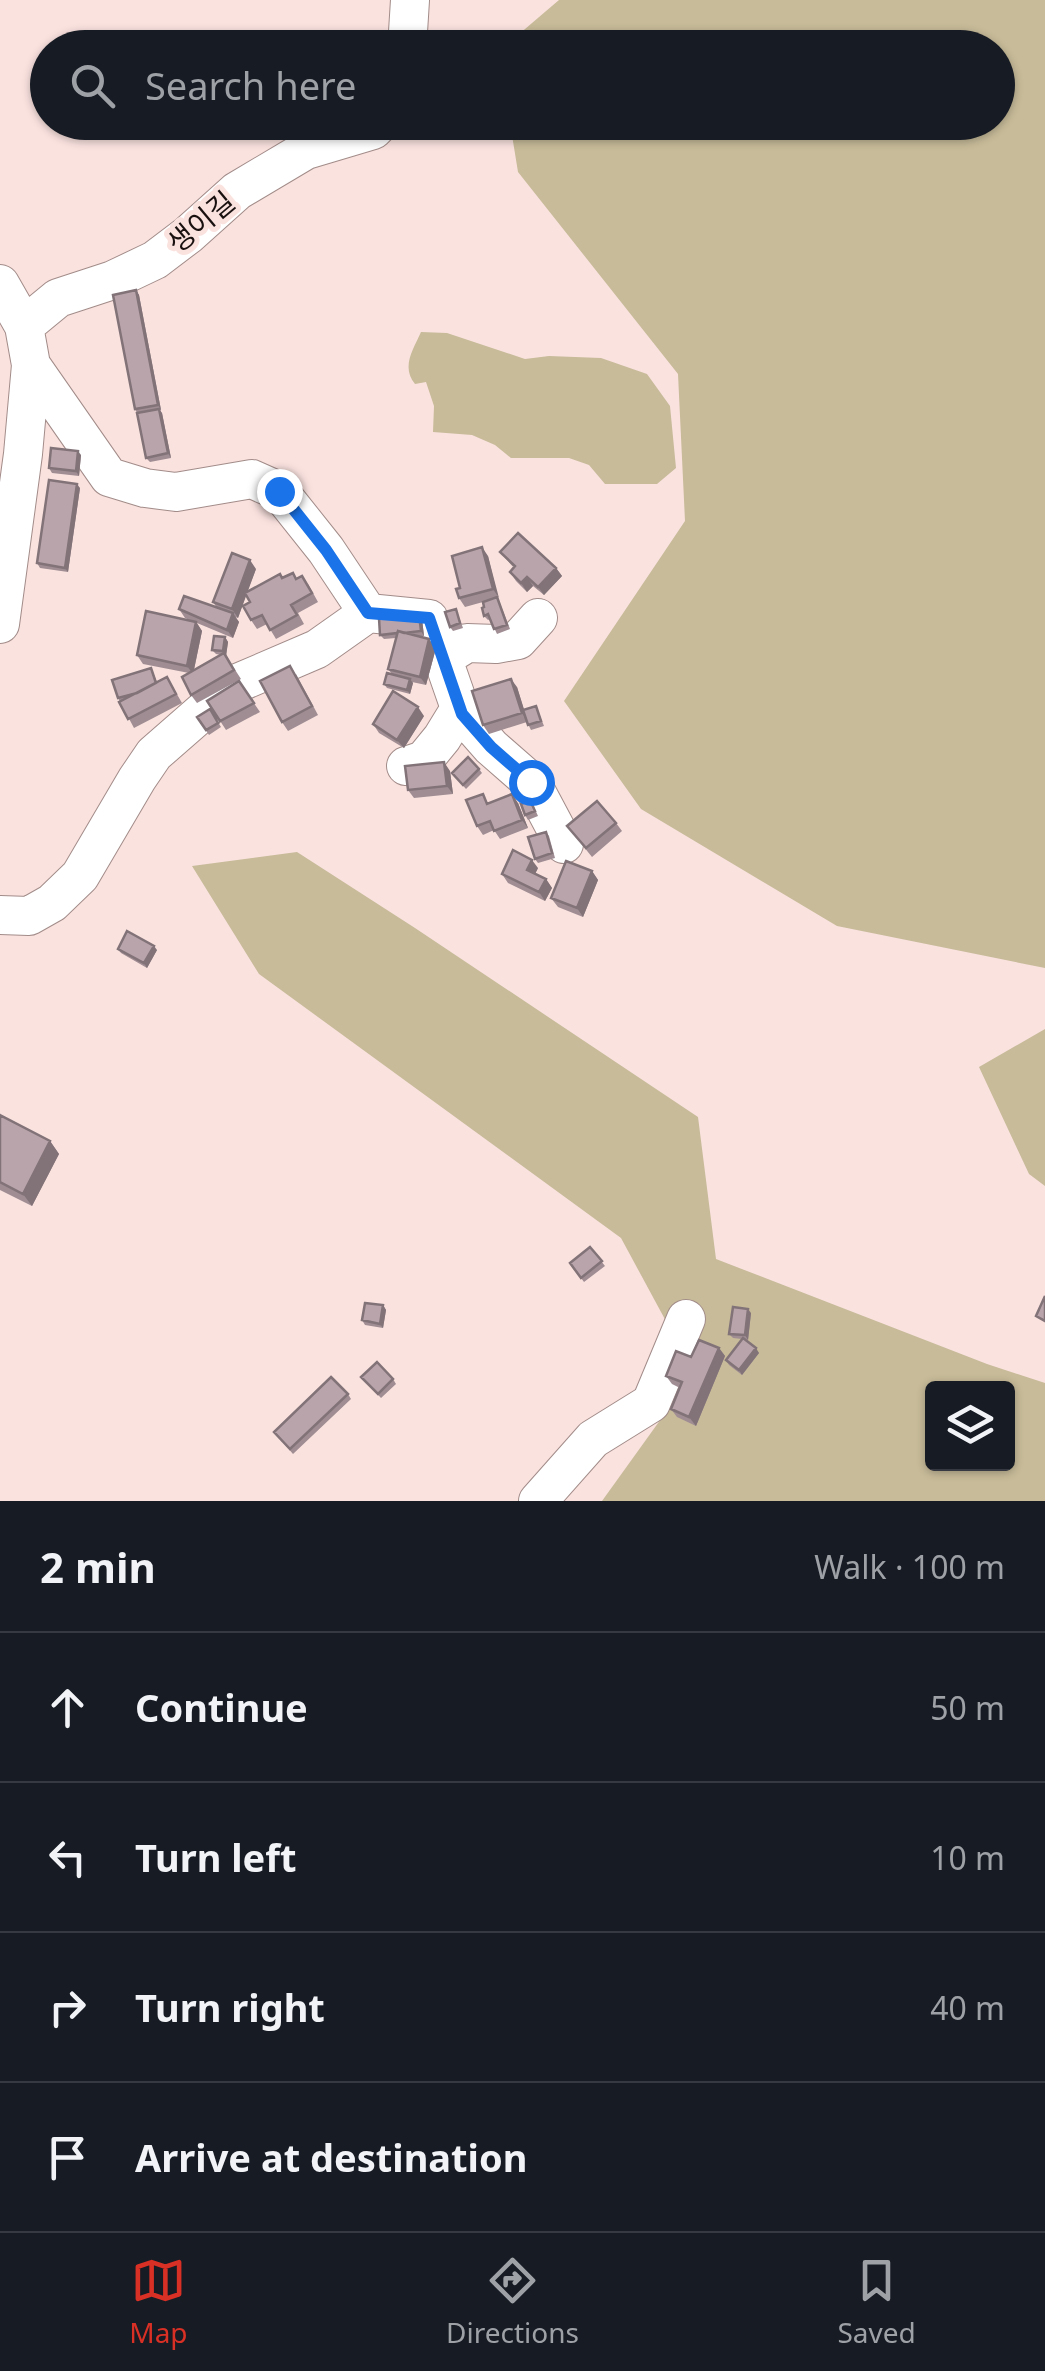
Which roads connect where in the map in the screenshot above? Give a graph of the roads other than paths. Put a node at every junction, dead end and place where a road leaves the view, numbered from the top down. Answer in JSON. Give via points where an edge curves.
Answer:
{"nodes":[{"id":1,"x":410,"y":0,"type":"edge"},
{"id":2,"x":408,"y":30,"type":"edge"},
{"id":3,"x":340,"y":140,"type":"edge"},
{"id":4,"x":0,"y":284,"type":"edge"},
{"id":5,"x":24,"y":326,"type":"junction"},
{"id":6,"x":31,"y":365,"type":"junction"},
{"id":7,"x":368,"y":613,"type":"junction"},
{"id":8,"x":538,"y":618,"type":"dead end"},
{"id":9,"x":0,"y":624,"type":"edge"},
{"id":10,"x":444,"y":658,"type":"junction"},
{"id":11,"x":460,"y":707,"type":"junction"},
{"id":12,"x":406,"y":766,"type":"edge"},
{"id":13,"x":564,"y":844,"type":"dead end"},
{"id":14,"x":0,"y":915,"type":"edge"},
{"id":15,"x":686,"y":1319,"type":"dead end"},
{"id":16,"x":538,"y":1501,"type":"edge"}],
"edges":[{"from":1,"to":2,"type":"street"},
{"from":3,"to":5,"type":"street","name":"생이길","via":[[306,150],[237,191],[154,260],[58,298]]},
{"from":4,"to":5,"type":"street"},
{"from":5,"to":6,"type":"street"},
{"from":6,"to":7,"type":"street","via":[[109,477],[176,492],[252,479],[279,491]]},
{"from":6,"to":9,"type":"street"},
{"from":7,"to":10,"type":"street","via":[[429,618]]},
{"from":7,"to":14,"type":"street","via":[[317,649],[234,686],[154,754],[80,876],[29,916]]},
{"from":8,"to":10,"type":"street","via":[[518,640],[468,643]]},
{"from":10,"to":11,"type":"street"},
{"from":11,"to":12,"type":"street","via":[[424,760]]},
{"from":11,"to":13,"type":"street","via":[[531,782]]},
{"from":15,"to":16,"type":"street","via":[[651,1403],[593,1439]]}]}
